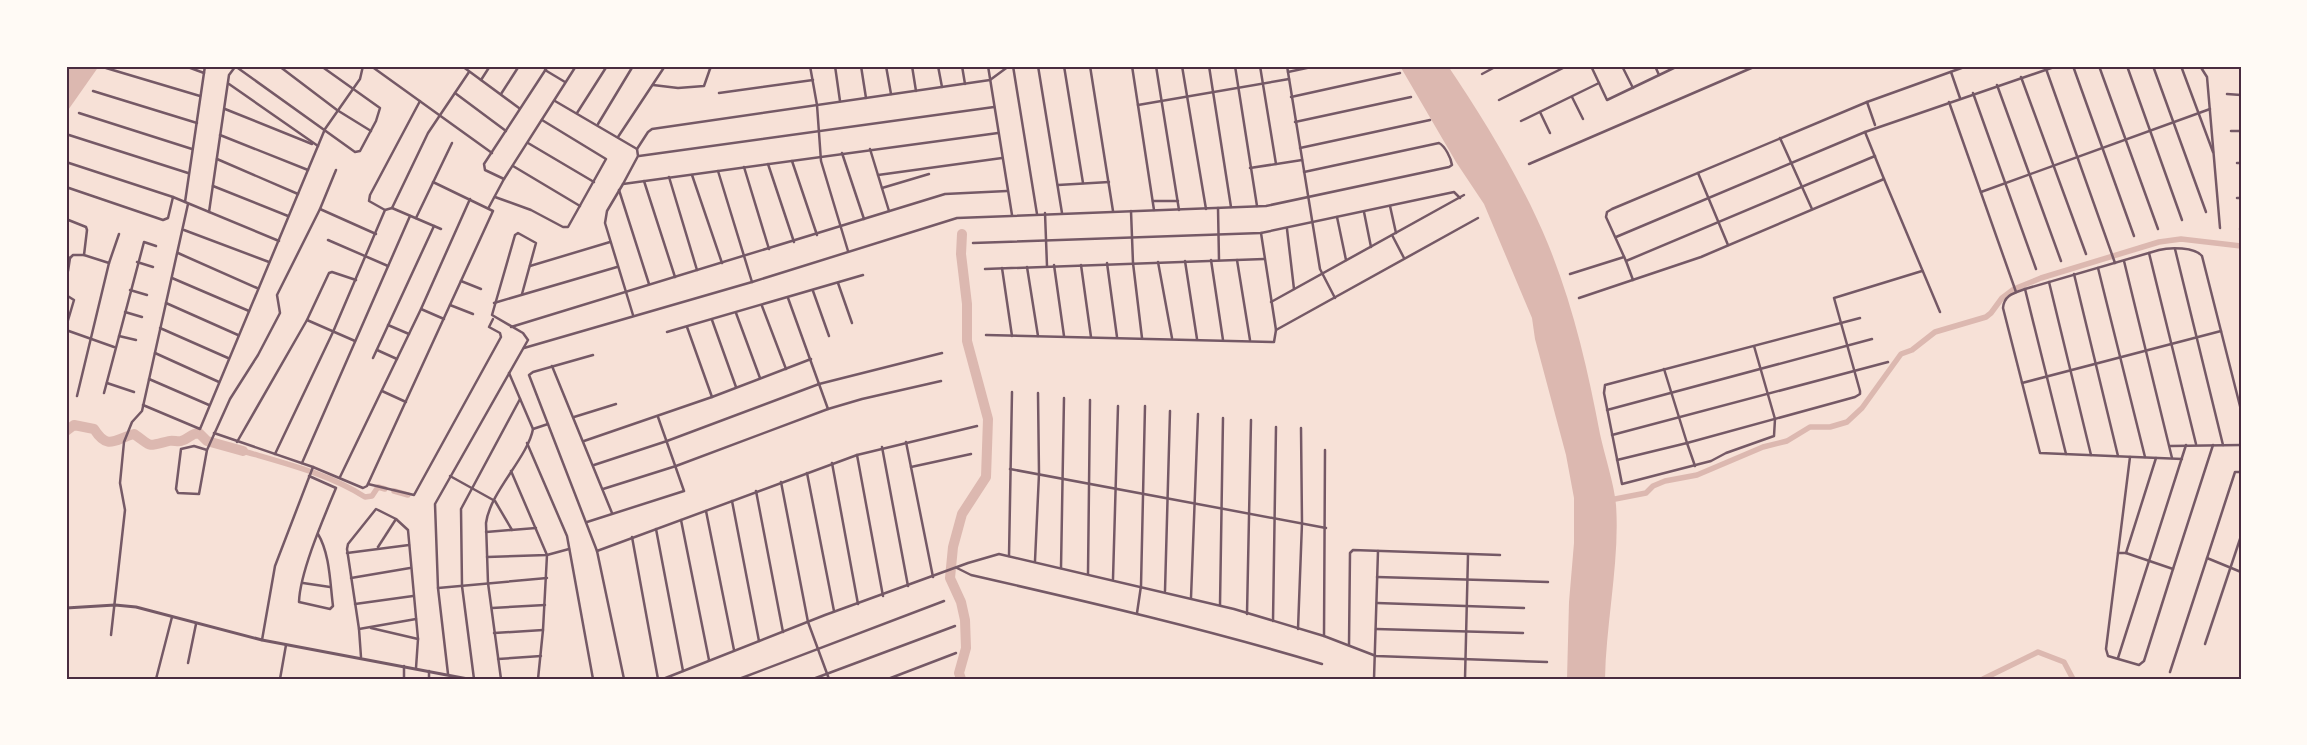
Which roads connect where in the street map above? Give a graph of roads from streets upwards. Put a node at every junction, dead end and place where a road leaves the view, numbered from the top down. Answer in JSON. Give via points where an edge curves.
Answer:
{"nodes":[{"id":1,"x":185,"y":66,"type":"edge"},
{"id":2,"x":192,"y":66,"type":"edge"},
{"id":3,"x":205,"y":66,"type":"edge"},
{"id":4,"x":236,"y":66,"type":"edge"},
{"id":5,"x":279,"y":66,"type":"edge"},
{"id":6,"x":321,"y":66,"type":"edge"},
{"id":7,"x":363,"y":66,"type":"edge"},
{"id":8,"x":371,"y":66,"type":"edge"},
{"id":9,"x":462,"y":66,"type":"edge"},
{"id":10,"x":490,"y":66,"type":"edge"},
{"id":11,"x":519,"y":66,"type":"edge"},
{"id":12,"x":548,"y":66,"type":"edge"},
{"id":13,"x":576,"y":66,"type":"edge"},
{"id":14,"x":607,"y":66,"type":"edge"},
{"id":15,"x":634,"y":66,"type":"edge"},
{"id":16,"x":665,"y":66,"type":"edge"},
{"id":17,"x":678,"y":66,"type":"edge"},
{"id":18,"x":732,"y":66,"type":"edge"},
{"id":19,"x":810,"y":66,"type":"edge"},
{"id":20,"x":835,"y":66,"type":"edge"},
{"id":21,"x":861,"y":66,"type":"edge"},
{"id":22,"x":886,"y":66,"type":"edge"},
{"id":23,"x":912,"y":66,"type":"edge"},
{"id":24,"x":938,"y":66,"type":"edge"},
{"id":25,"x":962,"y":66,"type":"edge"},
{"id":26,"x":988,"y":66,"type":"edge"},
{"id":27,"x":1011,"y":66,"type":"edge"},
{"id":28,"x":1038,"y":66,"type":"edge"},
{"id":29,"x":1064,"y":66,"type":"edge"},
{"id":30,"x":1090,"y":66,"type":"edge"},
{"id":31,"x":1132,"y":66,"type":"edge"},
{"id":32,"x":1156,"y":66,"type":"edge"},
{"id":33,"x":1182,"y":66,"type":"edge"},
{"id":34,"x":1209,"y":66,"type":"edge"},
{"id":35,"x":1235,"y":66,"type":"edge"},
{"id":36,"x":1260,"y":66,"type":"edge"},
{"id":37,"x":1287,"y":66,"type":"edge"},
{"id":38,"x":1316,"y":66,"type":"edge"},
{"id":39,"x":1497,"y":66,"type":"edge"},
{"id":40,"x":1567,"y":66,"type":"edge"},
{"id":41,"x":1591,"y":66,"type":"edge"},
{"id":42,"x":1655,"y":66,"type":"edge"},
{"id":43,"x":1678,"y":66,"type":"edge"},
{"id":44,"x":1756,"y":66,"type":"edge"},
{"id":45,"x":1967,"y":66,"type":"edge"},
{"id":46,"x":2057,"y":66,"type":"edge"},
{"id":47,"x":2073,"y":66,"type":"edge"},
{"id":48,"x":2100,"y":66,"type":"edge"},
{"id":49,"x":2127,"y":66,"type":"edge"},
{"id":50,"x":2153,"y":66,"type":"edge"},
{"id":51,"x":2181,"y":66,"type":"edge"},
{"id":52,"x":2200,"y":66,"type":"edge"},
{"id":53,"x":711,"y":67,"type":"edge"},
{"id":54,"x":728,"y":67,"type":"edge"},
{"id":55,"x":106,"y":68,"type":"dead end"},
{"id":56,"x":1623,"y":68,"type":"dead end"},
{"id":57,"x":2046,"y":68,"type":"edge"},
{"id":58,"x":198,"y":70,"type":"junction"},
{"id":59,"x":545,"y":70,"type":"junction"},
{"id":60,"x":469,"y":72,"type":"junction"},
{"id":61,"x":1288,"y":72,"type":"junction"},
{"id":62,"x":1951,"y":72,"type":"junction"},
{"id":63,"x":204,"y":73,"type":"junction"},
{"id":64,"x":1400,"y":73,"type":"dead end"},
{"id":65,"x":1482,"y":74,"type":"dead end"},
{"id":66,"x":1659,"y":75,"type":"junction"},
{"id":67,"x":2021,"y":77,"type":"junction"},
{"id":68,"x":1289,"y":79,"type":"junction"},
{"id":69,"x":481,"y":80,"type":"junction"},
{"id":70,"x":813,"y":80,"type":"junction"},
{"id":71,"x":990,"y":80,"type":"junction"},
{"id":72,"x":565,"y":82,"type":"junction"},
{"id":73,"x":1263,"y":82,"type":"junction"},
{"id":74,"x":1599,"y":83,"type":"junction"},
{"id":75,"x":228,"y":84,"type":"junction"},
{"id":76,"x":965,"y":84,"type":"junction"},
{"id":77,"x":653,"y":85,"type":"junction"},
{"id":78,"x":1997,"y":85,"type":"junction"},
{"id":79,"x":1238,"y":86,"type":"junction"},
{"id":80,"x":942,"y":87,"type":"junction"},
{"id":81,"x":1633,"y":88,"type":"junction"},
{"id":82,"x":351,"y":89,"type":"junction"},
{"id":83,"x":93,"y":91,"type":"dead end"},
{"id":84,"x":916,"y":91,"type":"junction"},
{"id":85,"x":1213,"y":91,"type":"junction"},
{"id":86,"x":455,"y":93,"type":"junction"},
{"id":87,"x":719,"y":93,"type":"dead end"},
{"id":88,"x":891,"y":94,"type":"junction"},
{"id":89,"x":1973,"y":94,"type":"junction"},
{"id":90,"x":2227,"y":94,"type":"dead end"},
{"id":91,"x":500,"y":95,"type":"junction"},
{"id":92,"x":2241,"y":95,"type":"edge"},
{"id":93,"x":200,"y":96,"type":"junction"},
{"id":94,"x":1188,"y":96,"type":"junction"},
{"id":95,"x":1572,"y":96,"type":"junction"},
{"id":96,"x":1291,"y":97,"type":"junction"},
{"id":97,"x":1412,"y":97,"type":"dead end"},
{"id":98,"x":866,"y":98,"type":"junction"},
{"id":99,"x":1960,"y":98,"type":"junction"},
{"id":100,"x":1162,"y":100,"type":"junction"},
{"id":101,"x":1499,"y":100,"type":"dead end"},
{"id":102,"x":420,"y":101,"type":"junction"},
{"id":103,"x":555,"y":101,"type":"junction"},
{"id":104,"x":840,"y":101,"type":"junction"},
{"id":105,"x":1867,"y":102,"type":"junction"},
{"id":106,"x":1949,"y":102,"type":"junction"},
{"id":107,"x":817,"y":105,"type":"junction"},
{"id":108,"x":1138,"y":105,"type":"junction"},
{"id":109,"x":994,"y":107,"type":"junction"},
{"id":110,"x":519,"y":108,"type":"junction"},
{"id":111,"x":225,"y":109,"type":"junction"},
{"id":112,"x":2210,"y":109,"type":"junction"},
{"id":113,"x":337,"y":110,"type":"junction"},
{"id":114,"x":79,"y":112,"type":"dead end"},
{"id":115,"x":1540,"y":112,"type":"junction"},
{"id":116,"x":577,"y":113,"type":"junction"},
{"id":117,"x":2198,"y":113,"type":"junction"},
{"id":118,"x":440,"y":115,"type":"junction"},
{"id":119,"x":1583,"y":119,"type":"dead end"},
{"id":120,"x":542,"y":120,"type":"junction"},
{"id":121,"x":1430,"y":120,"type":"dead end"},
{"id":122,"x":1521,"y":121,"type":"dead end"},
{"id":123,"x":1296,"y":122,"type":"junction"},
{"id":124,"x":2174,"y":122,"type":"junction"},
{"id":125,"x":197,"y":123,"type":"junction"},
{"id":126,"x":598,"y":124,"type":"junction"},
{"id":127,"x":1875,"y":124,"type":"dead end"},
{"id":128,"x":325,"y":128,"type":"junction"},
{"id":129,"x":2150,"y":130,"type":"junction"},
{"id":130,"x":506,"y":131,"type":"junction"},
{"id":131,"x":2231,"y":131,"type":"dead end"},
{"id":132,"x":2241,"y":131,"type":"edge"},
{"id":133,"x":371,"y":132,"type":"junction"},
{"id":134,"x":820,"y":132,"type":"junction"},
{"id":135,"x":1550,"y":132,"type":"dead end"},
{"id":136,"x":1865,"y":132,"type":"junction"},
{"id":137,"x":998,"y":133,"type":"junction"},
{"id":138,"x":69,"y":135,"type":"dead end"},
{"id":139,"x":220,"y":135,"type":"junction"},
{"id":140,"x":618,"y":137,"type":"junction"},
{"id":141,"x":1780,"y":138,"type":"junction"},
{"id":142,"x":2126,"y":139,"type":"junction"},
{"id":143,"x":452,"y":143,"type":"dead end"},
{"id":144,"x":528,"y":143,"type":"junction"},
{"id":145,"x":318,"y":146,"type":"junction"},
{"id":146,"x":192,"y":148,"type":"junction"},
{"id":147,"x":1300,"y":148,"type":"junction"},
{"id":148,"x":2102,"y":148,"type":"junction"},
{"id":149,"x":637,"y":149,"type":"junction"},
{"id":150,"x":870,"y":149,"type":"junction"},
{"id":151,"x":492,"y":153,"type":"junction"},
{"id":152,"x":842,"y":153,"type":"junction"},
{"id":153,"x":638,"y":156,"type":"junction"},
{"id":154,"x":1875,"y":156,"type":"junction"},
{"id":155,"x":2215,"y":156,"type":"junction"},
{"id":156,"x":821,"y":157,"type":"junction"},
{"id":157,"x":2078,"y":157,"type":"junction"},
{"id":158,"x":1002,"y":158,"type":"junction"},
{"id":159,"x":217,"y":159,"type":"junction"},
{"id":160,"x":1302,"y":160,"type":"junction"},
{"id":161,"x":792,"y":161,"type":"junction"},
{"id":162,"x":66,"y":162,"type":"edge"},
{"id":163,"x":1792,"y":162,"type":"junction"},
{"id":164,"x":768,"y":164,"type":"junction"},
{"id":165,"x":1276,"y":164,"type":"junction"},
{"id":166,"x":1529,"y":164,"type":"dead end"},
{"id":167,"x":514,"y":166,"type":"junction"},
{"id":168,"x":2053,"y":166,"type":"junction"},
{"id":169,"x":744,"y":167,"type":"junction"},
{"id":170,"x":1250,"y":168,"type":"junction"},
{"id":171,"x":308,"y":170,"type":"junction"},
{"id":172,"x":336,"y":170,"type":"dead end"},
{"id":173,"x":718,"y":171,"type":"junction"},
{"id":174,"x":1304,"y":172,"type":"junction"},
{"id":175,"x":188,"y":173,"type":"junction"},
{"id":176,"x":1698,"y":173,"type":"junction"},
{"id":177,"x":692,"y":174,"type":"junction"},
{"id":178,"x":929,"y":174,"type":"dead end"},
{"id":179,"x":878,"y":175,"type":"junction"},
{"id":180,"x":2029,"y":175,"type":"junction"},
{"id":181,"x":669,"y":177,"type":"junction"},
{"id":182,"x":504,"y":179,"type":"junction"},
{"id":183,"x":1884,"y":179,"type":"junction"},
{"id":184,"x":644,"y":181,"type":"junction"},
{"id":185,"x":433,"y":182,"type":"junction"},
{"id":186,"x":594,"y":182,"type":"junction"},
{"id":187,"x":1109,"y":182,"type":"junction"},
{"id":188,"x":1083,"y":183,"type":"junction"},
{"id":189,"x":622,"y":184,"type":"junction"},
{"id":190,"x":2005,"y":184,"type":"junction"},
{"id":191,"x":1058,"y":185,"type":"junction"},
{"id":192,"x":212,"y":186,"type":"junction"},
{"id":193,"x":1802,"y":186,"type":"junction"},
{"id":194,"x":66,"y":187,"type":"edge"},
{"id":195,"x":882,"y":188,"type":"junction"},
{"id":196,"x":619,"y":190,"type":"junction"},
{"id":197,"x":1007,"y":191,"type":"junction"},
{"id":198,"x":1981,"y":192,"type":"junction"},
{"id":199,"x":298,"y":194,"type":"junction"},
{"id":200,"x":1464,"y":195,"type":"dead end"},
{"id":201,"x":173,"y":196,"type":"junction"},
{"id":202,"x":495,"y":197,"type":"junction"},
{"id":203,"x":1308,"y":198,"type":"junction"},
{"id":204,"x":1460,"y":198,"type":"junction"},
{"id":205,"x":1709,"y":198,"type":"junction"},
{"id":206,"x":470,"y":199,"type":"junction"},
{"id":207,"x":1153,"y":201,"type":"junction"},
{"id":208,"x":1178,"y":201,"type":"junction"},
{"id":209,"x":186,"y":203,"type":"junction"},
{"id":210,"x":580,"y":206,"type":"junction"},
{"id":211,"x":1257,"y":206,"type":"junction"},
{"id":212,"x":1390,"y":206,"type":"junction"},
{"id":213,"x":1231,"y":207,"type":"junction"},
{"id":214,"x":392,"y":208,"type":"junction"},
{"id":215,"x":489,"y":208,"type":"junction"},
{"id":216,"x":1218,"y":208,"type":"junction"},
{"id":217,"x":320,"y":209,"type":"junction"},
{"id":218,"x":1206,"y":209,"type":"junction"},
{"id":219,"x":1812,"y":209,"type":"junction"},
{"id":220,"x":385,"y":210,"type":"junction"},
{"id":221,"x":1154,"y":210,"type":"junction"},
{"id":222,"x":1179,"y":210,"type":"junction"},
{"id":223,"x":889,"y":211,"type":"junction"},
{"id":224,"x":1113,"y":211,"type":"junction"},
{"id":225,"x":1131,"y":211,"type":"junction"},
{"id":226,"x":209,"y":212,"type":"junction"},
{"id":227,"x":1364,"y":212,"type":"junction"},
{"id":228,"x":2206,"y":212,"type":"dead end"},
{"id":229,"x":1045,"y":213,"type":"junction"},
{"id":230,"x":1062,"y":213,"type":"junction"},
{"id":231,"x":1037,"y":214,"type":"junction"},
{"id":232,"x":1012,"y":215,"type":"junction"},
{"id":233,"x":288,"y":216,"type":"junction"},
{"id":234,"x":410,"y":216,"type":"junction"},
{"id":235,"x":416,"y":218,"type":"junction"},
{"id":236,"x":1338,"y":218,"type":"junction"},
{"id":237,"x":1478,"y":218,"type":"dead end"},
{"id":238,"x":66,"y":219,"type":"edge"},
{"id":239,"x":864,"y":219,"type":"junction"},
{"id":240,"x":2182,"y":220,"type":"dead end"},
{"id":241,"x":1719,"y":222,"type":"junction"},
{"id":242,"x":1313,"y":224,"type":"junction"},
{"id":243,"x":434,"y":226,"type":"junction"},
{"id":244,"x":840,"y":228,"type":"junction"},
{"id":245,"x":2220,"y":228,"type":"dead end"},
{"id":246,"x":441,"y":229,"type":"dead end"},
{"id":247,"x":1287,"y":229,"type":"junction"},
{"id":248,"x":2158,"y":229,"type":"dead end"},
{"id":249,"x":184,"y":230,"type":"junction"},
{"id":250,"x":1219,"y":233,"type":"junction"},
{"id":251,"x":1261,"y":233,"type":"junction"},
{"id":252,"x":1396,"y":233,"type":"junction"},
{"id":253,"x":119,"y":234,"type":"dead end"},
{"id":254,"x":376,"y":234,"type":"junction"},
{"id":255,"x":817,"y":235,"type":"junction"},
{"id":256,"x":1392,"y":235,"type":"junction"},
{"id":257,"x":2134,"y":236,"type":"dead end"},
{"id":258,"x":1133,"y":237,"type":"junction"},
{"id":259,"x":1616,"y":237,"type":"junction"},
{"id":260,"x":1046,"y":239,"type":"junction"},
{"id":261,"x":278,"y":240,"type":"junction"},
{"id":262,"x":328,"y":240,"type":"dead end"},
{"id":263,"x":610,"y":242,"type":"junction"},
{"id":264,"x":794,"y":242,"type":"junction"},
{"id":265,"x":973,"y":243,"type":"dead end"},
{"id":266,"x":1728,"y":245,"type":"junction"},
{"id":267,"x":156,"y":246,"type":"dead end"},
{"id":268,"x":1371,"y":247,"type":"junction"},
{"id":269,"x":769,"y":249,"type":"junction"},
{"id":270,"x":2175,"y":249,"type":"junction"},
{"id":271,"x":848,"y":251,"type":"junction"},
{"id":272,"x":178,"y":253,"type":"junction"},
{"id":273,"x":2149,"y":253,"type":"junction"},
{"id":274,"x":2086,"y":254,"type":"dead end"},
{"id":275,"x":84,"y":255,"type":"junction"},
{"id":276,"x":745,"y":256,"type":"junction"},
{"id":277,"x":1624,"y":257,"type":"junction"},
{"id":278,"x":68,"y":258,"type":"edge"},
{"id":279,"x":366,"y":258,"type":"junction"},
{"id":280,"x":1404,"y":258,"type":"junction"},
{"id":281,"x":1264,"y":259,"type":"junction"},
{"id":282,"x":1211,"y":260,"type":"junction"},
{"id":283,"x":1219,"y":260,"type":"junction"},
{"id":284,"x":1237,"y":260,"type":"junction"},
{"id":285,"x":1185,"y":261,"type":"junction"},
{"id":286,"x":1347,"y":261,"type":"junction"},
{"id":287,"x":1626,"y":261,"type":"junction"},
{"id":288,"x":2061,"y":261,"type":"dead end"},
{"id":289,"x":2124,"y":261,"type":"junction"},
{"id":290,"x":137,"y":262,"type":"junction"},
{"id":291,"x":269,"y":262,"type":"junction"},
{"id":292,"x":1158,"y":262,"type":"junction"},
{"id":293,"x":109,"y":263,"type":"junction"},
{"id":294,"x":722,"y":263,"type":"junction"},
{"id":295,"x":1107,"y":263,"type":"junction"},
{"id":296,"x":1133,"y":263,"type":"junction"},
{"id":297,"x":2115,"y":263,"type":"junction"},
{"id":298,"x":1081,"y":264,"type":"junction"},
{"id":299,"x":1054,"y":265,"type":"junction"},
{"id":300,"x":388,"y":266,"type":"junction"},
{"id":301,"x":530,"y":266,"type":"junction"},
{"id":302,"x":1047,"y":266,"type":"junction"},
{"id":303,"x":618,"y":267,"type":"junction"},
{"id":304,"x":1027,"y":267,"type":"junction"},
{"id":305,"x":153,"y":268,"type":"dead end"},
{"id":306,"x":1002,"y":268,"type":"junction"},
{"id":307,"x":2098,"y":268,"type":"junction"},
{"id":308,"x":986,"y":269,"type":"dead end"},
{"id":309,"x":2036,"y":269,"type":"dead end"},
{"id":310,"x":697,"y":270,"type":"junction"},
{"id":311,"x":68,"y":271,"type":"dead end"},
{"id":312,"x":1922,"y":271,"type":"junction"},
{"id":313,"x":1570,"y":274,"type":"dead end"},
{"id":314,"x":2074,"y":274,"type":"junction"},
{"id":315,"x":863,"y":275,"type":"dead end"},
{"id":316,"x":1322,"y":275,"type":"junction"},
{"id":317,"x":675,"y":277,"type":"junction"},
{"id":318,"x":172,"y":278,"type":"junction"},
{"id":319,"x":356,"y":280,"type":"junction"},
{"id":320,"x":1633,"y":280,"type":"junction"},
{"id":321,"x":461,"y":281,"type":"junction"},
{"id":322,"x":752,"y":282,"type":"junction"},
{"id":323,"x":2049,"y":282,"type":"junction"},
{"id":324,"x":838,"y":283,"type":"junction"},
{"id":325,"x":649,"y":284,"type":"junction"},
{"id":326,"x":258,"y":288,"type":"junction"},
{"id":327,"x":481,"y":288,"type":"dead end"},
{"id":328,"x":1294,"y":289,"type":"junction"},
{"id":329,"x":2024,"y":289,"type":"junction"},
{"id":330,"x":130,"y":290,"type":"junction"},
{"id":331,"x":625,"y":291,"type":"junction"},
{"id":332,"x":813,"y":291,"type":"junction"},
{"id":333,"x":2016,"y":292,"type":"junction"},
{"id":334,"x":522,"y":294,"type":"junction"},
{"id":335,"x":66,"y":295,"type":"edge"},
{"id":336,"x":147,"y":296,"type":"dead end"},
{"id":337,"x":788,"y":298,"type":"junction"},
{"id":338,"x":1334,"y":298,"type":"junction"},
{"id":339,"x":1579,"y":298,"type":"dead end"},
{"id":340,"x":1271,"y":302,"type":"junction"},
{"id":341,"x":166,"y":303,"type":"junction"},
{"id":342,"x":494,"y":303,"type":"junction"},
{"id":343,"x":450,"y":305,"type":"junction"},
{"id":344,"x":762,"y":306,"type":"junction"},
{"id":345,"x":421,"y":309,"type":"junction"},
{"id":346,"x":249,"y":311,"type":"junction"},
{"id":347,"x":124,"y":312,"type":"junction"},
{"id":348,"x":1940,"y":312,"type":"dead end"},
{"id":349,"x":736,"y":313,"type":"junction"},
{"id":350,"x":473,"y":314,"type":"dead end"},
{"id":351,"x":633,"y":315,"type":"junction"},
{"id":352,"x":142,"y":317,"type":"dead end"},
{"id":353,"x":494,"y":318,"type":"junction"},
{"id":354,"x":1860,"y":318,"type":"dead end"},
{"id":355,"x":444,"y":319,"type":"junction"},
{"id":356,"x":307,"y":320,"type":"junction"},
{"id":357,"x":712,"y":320,"type":"junction"},
{"id":358,"x":852,"y":323,"type":"dead end"},
{"id":359,"x":1840,"y":324,"type":"junction"},
{"id":360,"x":388,"y":325,"type":"junction"},
{"id":361,"x":511,"y":327,"type":"junction"},
{"id":362,"x":687,"y":327,"type":"junction"},
{"id":363,"x":66,"y":328,"type":"edge"},
{"id":364,"x":160,"y":328,"type":"junction"},
{"id":365,"x":1276,"y":330,"type":"junction"},
{"id":366,"x":2221,"y":331,"type":"junction"},
{"id":367,"x":333,"y":332,"type":"junction"},
{"id":368,"x":667,"y":332,"type":"dead end"},
{"id":369,"x":409,"y":334,"type":"junction"},
{"id":370,"x":238,"y":335,"type":"junction"},
{"id":371,"x":986,"y":335,"type":"dead end"},
{"id":372,"x":119,"y":336,"type":"junction"},
{"id":373,"x":829,"y":336,"type":"dead end"},
{"id":374,"x":1012,"y":336,"type":"junction"},
{"id":375,"x":1038,"y":336,"type":"junction"},
{"id":376,"x":1064,"y":336,"type":"junction"},
{"id":377,"x":1091,"y":337,"type":"junction"},
{"id":378,"x":1117,"y":337,"type":"junction"},
{"id":379,"x":1142,"y":338,"type":"junction"},
{"id":380,"x":1172,"y":338,"type":"junction"},
{"id":381,"x":2196,"y":338,"type":"junction"},
{"id":382,"x":90,"y":339,"type":"junction"},
{"id":383,"x":1197,"y":339,"type":"junction"},
{"id":384,"x":136,"y":340,"type":"dead end"},
{"id":385,"x":1223,"y":340,"type":"junction"},
{"id":386,"x":1250,"y":340,"type":"junction"},
{"id":387,"x":1872,"y":340,"type":"dead end"},
{"id":388,"x":355,"y":341,"type":"junction"},
{"id":389,"x":2172,"y":345,"type":"junction"},
{"id":390,"x":1754,"y":346,"type":"junction"},
{"id":391,"x":1848,"y":346,"type":"junction"},
{"id":392,"x":115,"y":348,"type":"junction"},
{"id":393,"x":524,"y":348,"type":"junction"},
{"id":394,"x":377,"y":350,"type":"junction"},
{"id":395,"x":2146,"y":351,"type":"junction"},
{"id":396,"x":155,"y":353,"type":"junction"},
{"id":397,"x":942,"y":353,"type":"dead end"},
{"id":398,"x":593,"y":355,"type":"dead end"},
{"id":399,"x":228,"y":358,"type":"junction"},
{"id":400,"x":373,"y":358,"type":"dead end"},
{"id":401,"x":2120,"y":358,"type":"junction"},
{"id":402,"x":397,"y":359,"type":"junction"},
{"id":403,"x":810,"y":359,"type":"junction"},
{"id":404,"x":1888,"y":362,"type":"dead end"},
{"id":405,"x":2096,"y":364,"type":"junction"},
{"id":406,"x":552,"y":366,"type":"junction"},
{"id":407,"x":786,"y":369,"type":"junction"},
{"id":408,"x":1664,"y":369,"type":"junction"},
{"id":409,"x":2072,"y":370,"type":"junction"},
{"id":410,"x":1761,"y":371,"type":"junction"},
{"id":411,"x":1854,"y":371,"type":"junction"},
{"id":412,"x":509,"y":372,"type":"junction"},
{"id":413,"x":2047,"y":376,"type":"junction"},
{"id":414,"x":760,"y":378,"type":"junction"},
{"id":415,"x":149,"y":379,"type":"junction"},
{"id":416,"x":941,"y":380,"type":"dead end"},
{"id":417,"x":219,"y":382,"type":"junction"},
{"id":418,"x":107,"y":383,"type":"junction"},
{"id":419,"x":2022,"y":383,"type":"junction"},
{"id":420,"x":819,"y":384,"type":"junction"},
{"id":421,"x":736,"y":387,"type":"junction"},
{"id":422,"x":382,"y":391,"type":"junction"},
{"id":423,"x":134,"y":392,"type":"dead end"},
{"id":424,"x":1012,"y":392,"type":"dead end"},
{"id":425,"x":104,"y":393,"type":"dead end"},
{"id":426,"x":1038,"y":393,"type":"dead end"},
{"id":427,"x":1671,"y":393,"type":"junction"},
{"id":428,"x":1768,"y":395,"type":"junction"},
{"id":429,"x":77,"y":396,"type":"dead end"},
{"id":430,"x":712,"y":397,"type":"junction"},
{"id":431,"x":520,"y":398,"type":"junction"},
{"id":432,"x":1064,"y":398,"type":"dead end"},
{"id":433,"x":1090,"y":400,"type":"dead end"},
{"id":434,"x":406,"y":402,"type":"junction"},
{"id":435,"x":143,"y":404,"type":"junction"},
{"id":436,"x":616,"y":404,"type":"dead end"},
{"id":437,"x":209,"y":405,"type":"junction"},
{"id":438,"x":1118,"y":406,"type":"dead end"},
{"id":439,"x":1145,"y":406,"type":"dead end"},
{"id":440,"x":828,"y":409,"type":"junction"},
{"id":441,"x":1607,"y":410,"type":"junction"},
{"id":442,"x":2241,"y":410,"type":"edge"},
{"id":443,"x":1170,"y":411,"type":"dead end"},
{"id":444,"x":1198,"y":414,"type":"dead end"},
{"id":445,"x":574,"y":417,"type":"junction"},
{"id":446,"x":658,"y":417,"type":"junction"},
{"id":447,"x":1223,"y":418,"type":"dead end"},
{"id":448,"x":1679,"y":418,"type":"junction"},
{"id":449,"x":1775,"y":419,"type":"junction"},
{"id":450,"x":1251,"y":420,"type":"dead end"},
{"id":451,"x":548,"y":424,"type":"junction"},
{"id":452,"x":977,"y":426,"type":"dead end"},
{"id":453,"x":1276,"y":427,"type":"dead end"},
{"id":454,"x":1301,"y":428,"type":"dead end"},
{"id":455,"x":533,"y":429,"type":"junction"},
{"id":456,"x":214,"y":433,"type":"junction"},
{"id":457,"x":1612,"y":435,"type":"junction"},
{"id":458,"x":584,"y":441,"type":"junction"},
{"id":459,"x":667,"y":441,"type":"junction"},
{"id":460,"x":237,"y":442,"type":"junction"},
{"id":461,"x":906,"y":442,"type":"junction"},
{"id":462,"x":527,"y":443,"type":"junction"},
{"id":463,"x":1687,"y":443,"type":"junction"},
{"id":464,"x":2196,"y":444,"type":"junction"},
{"id":465,"x":2186,"y":445,"type":"junction"},
{"id":466,"x":2213,"y":445,"type":"junction"},
{"id":467,"x":2223,"y":445,"type":"junction"},
{"id":468,"x":2241,"y":445,"type":"edge"},
{"id":469,"x":2170,"y":446,"type":"junction"},
{"id":470,"x":882,"y":447,"type":"junction"},
{"id":471,"x":207,"y":450,"type":"junction"},
{"id":472,"x":1325,"y":450,"type":"dead end"},
{"id":473,"x":275,"y":454,"type":"junction"},
{"id":474,"x":971,"y":454,"type":"dead end"},
{"id":475,"x":2066,"y":454,"type":"junction"},
{"id":476,"x":856,"y":455,"type":"junction"},
{"id":477,"x":2092,"y":455,"type":"junction"},
{"id":478,"x":2118,"y":456,"type":"junction"},
{"id":479,"x":2130,"y":457,"type":"junction"},
{"id":480,"x":2145,"y":457,"type":"junction"},
{"id":481,"x":2156,"y":458,"type":"junction"},
{"id":482,"x":2172,"y":458,"type":"junction"},
{"id":483,"x":2182,"y":459,"type":"junction"},
{"id":484,"x":1617,"y":460,"type":"junction"},
{"id":485,"x":302,"y":463,"type":"junction"},
{"id":486,"x":832,"y":463,"type":"junction"},
{"id":487,"x":594,"y":465,"type":"junction"},
{"id":488,"x":676,"y":466,"type":"junction"},
{"id":489,"x":1695,"y":466,"type":"junction"},
{"id":490,"x":313,"y":467,"type":"junction"},
{"id":491,"x":911,"y":467,"type":"junction"},
{"id":492,"x":1010,"y":469,"type":"junction"},
{"id":493,"x":510,"y":470,"type":"junction"},
{"id":494,"x":2241,"y":472,"type":"edge"},
{"id":495,"x":807,"y":473,"type":"junction"},
{"id":496,"x":310,"y":474,"type":"junction"},
{"id":497,"x":1039,"y":474,"type":"junction"},
{"id":498,"x":450,"y":476,"type":"junction"},
{"id":499,"x":340,"y":477,"type":"junction"},
{"id":500,"x":1062,"y":479,"type":"junction"},
{"id":501,"x":781,"y":482,"type":"junction"},
{"id":502,"x":368,"y":484,"type":"junction"},
{"id":503,"x":1088,"y":484,"type":"junction"},
{"id":504,"x":471,"y":487,"type":"junction"},
{"id":505,"x":603,"y":489,"type":"junction"},
{"id":506,"x":1114,"y":489,"type":"junction"},
{"id":507,"x":756,"y":491,"type":"junction"},
{"id":508,"x":1143,"y":493,"type":"junction"},
{"id":509,"x":1168,"y":498,"type":"junction"},
{"id":510,"x":732,"y":500,"type":"junction"},
{"id":511,"x":495,"y":501,"type":"junction"},
{"id":512,"x":1196,"y":503,"type":"junction"},
{"id":513,"x":1222,"y":509,"type":"junction"},
{"id":514,"x":706,"y":511,"type":"junction"},
{"id":515,"x":612,"y":513,"type":"junction"},
{"id":516,"x":1249,"y":513,"type":"junction"},
{"id":517,"x":1275,"y":518,"type":"junction"},
{"id":518,"x":396,"y":519,"type":"junction"},
{"id":519,"x":681,"y":520,"type":"junction"},
{"id":520,"x":587,"y":522,"type":"junction"},
{"id":521,"x":1302,"y":523,"type":"junction"},
{"id":522,"x":536,"y":528,"type":"junction"},
{"id":523,"x":1326,"y":528,"type":"junction"},
{"id":524,"x":656,"y":529,"type":"junction"},
{"id":525,"x":512,"y":530,"type":"junction"},
{"id":526,"x":486,"y":532,"type":"junction"},
{"id":527,"x":318,"y":534,"type":"junction"},
{"id":528,"x":2241,"y":536,"type":"edge"},
{"id":529,"x":632,"y":537,"type":"junction"},
{"id":530,"x":408,"y":545,"type":"junction"},
{"id":531,"x":378,"y":548,"type":"junction"},
{"id":532,"x":569,"y":549,"type":"junction"},
{"id":533,"x":597,"y":551,"type":"junction"},
{"id":534,"x":1378,"y":551,"type":"junction"},
{"id":535,"x":2118,"y":553,"type":"junction"},
{"id":536,"x":2126,"y":553,"type":"junction"},
{"id":537,"x":347,"y":554,"type":"junction"},
{"id":538,"x":547,"y":555,"type":"junction"},
{"id":539,"x":1468,"y":555,"type":"junction"},
{"id":540,"x":1008,"y":556,"type":"junction"},
{"id":541,"x":1500,"y":556,"type":"dead end"},
{"id":542,"x":487,"y":557,"type":"junction"},
{"id":543,"x":2207,"y":558,"type":"junction"},
{"id":544,"x":1035,"y":562,"type":"junction"},
{"id":545,"x":2149,"y":562,"type":"junction"},
{"id":546,"x":957,"y":567,"type":"junction"},
{"id":547,"x":410,"y":568,"type":"junction"},
{"id":548,"x":1061,"y":568,"type":"junction"},
{"id":549,"x":2230,"y":568,"type":"junction"},
{"id":550,"x":2173,"y":569,"type":"junction"},
{"id":551,"x":2241,"y":572,"type":"edge"},
{"id":552,"x":1088,"y":574,"type":"junction"},
{"id":553,"x":933,"y":577,"type":"junction"},
{"id":554,"x":1377,"y":577,"type":"junction"},
{"id":555,"x":350,"y":578,"type":"junction"},
{"id":556,"x":547,"y":578,"type":"junction"},
{"id":557,"x":1113,"y":580,"type":"junction"},
{"id":558,"x":1468,"y":581,"type":"junction"},
{"id":559,"x":1548,"y":582,"type":"dead end"},
{"id":560,"x":303,"y":583,"type":"junction"},
{"id":561,"x":488,"y":583,"type":"junction"},
{"id":562,"x":462,"y":586,"type":"junction"},
{"id":563,"x":908,"y":586,"type":"junction"},
{"id":564,"x":1141,"y":586,"type":"junction"},
{"id":565,"x":330,"y":587,"type":"junction"},
{"id":566,"x":438,"y":588,"type":"junction"},
{"id":567,"x":1165,"y":592,"type":"junction"},
{"id":568,"x":413,"y":596,"type":"junction"},
{"id":569,"x":884,"y":596,"type":"junction"},
{"id":570,"x":1191,"y":598,"type":"junction"},
{"id":571,"x":944,"y":601,"type":"dead end"},
{"id":572,"x":1376,"y":603,"type":"junction"},
{"id":573,"x":355,"y":604,"type":"junction"},
{"id":574,"x":858,"y":604,"type":"junction"},
{"id":575,"x":115,"y":605,"type":"junction"},
{"id":576,"x":545,"y":605,"type":"junction"},
{"id":577,"x":1220,"y":605,"type":"junction"},
{"id":578,"x":1467,"y":606,"type":"junction"},
{"id":579,"x":66,"y":608,"type":"edge"},
{"id":580,"x":491,"y":608,"type":"junction"},
{"id":581,"x":1524,"y":608,"type":"dead end"},
{"id":582,"x":834,"y":612,"type":"junction"},
{"id":583,"x":1137,"y":613,"type":"junction"},
{"id":584,"x":1247,"y":614,"type":"junction"},
{"id":585,"x":172,"y":618,"type":"junction"},
{"id":586,"x":416,"y":618,"type":"junction"},
{"id":587,"x":1273,"y":621,"type":"junction"},
{"id":588,"x":808,"y":622,"type":"junction"},
{"id":589,"x":196,"y":624,"type":"junction"},
{"id":590,"x":955,"y":626,"type":"dead end"},
{"id":591,"x":370,"y":628,"type":"junction"},
{"id":592,"x":359,"y":629,"type":"junction"},
{"id":593,"x":1376,"y":629,"type":"junction"},
{"id":594,"x":544,"y":630,"type":"junction"},
{"id":595,"x":1298,"y":630,"type":"junction"},
{"id":596,"x":783,"y":632,"type":"junction"},
{"id":597,"x":1467,"y":632,"type":"junction"},
{"id":598,"x":494,"y":633,"type":"junction"},
{"id":599,"x":1523,"y":633,"type":"dead end"},
{"id":600,"x":111,"y":634,"type":"dead end"},
{"id":601,"x":1324,"y":636,"type":"junction"},
{"id":602,"x":418,"y":639,"type":"junction"},
{"id":603,"x":262,"y":640,"type":"junction"},
{"id":604,"x":759,"y":640,"type":"junction"},
{"id":605,"x":2205,"y":644,"type":"dead end"},
{"id":606,"x":286,"y":645,"type":"junction"},
{"id":607,"x":1349,"y":645,"type":"junction"},
{"id":608,"x":818,"y":649,"type":"junction"},
{"id":609,"x":734,"y":650,"type":"junction"},
{"id":610,"x":956,"y":653,"type":"dead end"},
{"id":611,"x":541,"y":656,"type":"junction"},
{"id":612,"x":1376,"y":656,"type":"junction"},
{"id":613,"x":361,"y":657,"type":"junction"},
{"id":614,"x":2118,"y":658,"type":"junction"},
{"id":615,"x":498,"y":659,"type":"junction"},
{"id":616,"x":1466,"y":659,"type":"junction"},
{"id":617,"x":709,"y":660,"type":"junction"},
{"id":618,"x":1547,"y":662,"type":"dead end"},
{"id":619,"x":188,"y":663,"type":"dead end"},
{"id":620,"x":1322,"y":664,"type":"dead end"},
{"id":621,"x":404,"y":666,"type":"junction"},
{"id":622,"x":416,"y":668,"type":"junction"},
{"id":623,"x":429,"y":671,"type":"junction"},
{"id":624,"x":683,"y":671,"type":"junction"},
{"id":625,"x":2170,"y":672,"type":"dead end"},
{"id":626,"x":448,"y":674,"type":"junction"},
{"id":627,"x":827,"y":674,"type":"junction"},
{"id":628,"x":156,"y":679,"type":"edge"},
{"id":629,"x":280,"y":679,"type":"edge"},
{"id":630,"x":404,"y":679,"type":"edge"},
{"id":631,"x":429,"y":679,"type":"edge"},
{"id":632,"x":468,"y":679,"type":"edge"},
{"id":633,"x":474,"y":679,"type":"edge"},
{"id":634,"x":501,"y":679,"type":"edge"},
{"id":635,"x":538,"y":679,"type":"edge"},
{"id":636,"x":593,"y":679,"type":"edge"},
{"id":637,"x":624,"y":679,"type":"edge"},
{"id":638,"x":658,"y":679,"type":"edge"},
{"id":639,"x":663,"y":679,"type":"edge"},
{"id":640,"x":739,"y":679,"type":"edge"},
{"id":641,"x":813,"y":679,"type":"edge"},
{"id":642,"x":829,"y":679,"type":"edge"},
{"id":643,"x":888,"y":679,"type":"edge"},
{"id":644,"x":1374,"y":679,"type":"edge"},
{"id":645,"x":1465,"y":679,"type":"edge"}],
"edges":[{"from":1,"to":58,"type":"street"},
{"from":2,"to":58,"type":"street"},
{"from":3,"to":63,"type":"street"},
{"from":4,"to":75,"type":"street"},
{"from":4,"to":128,"type":"street"},
{"from":5,"to":113,"type":"street"},
{"from":6,"to":82,"type":"street"},
{"from":7,"to":82,"type":"street","via":[[360,79]]},
{"from":8,"to":102,"type":"street"},
{"from":9,"to":60,"type":"street"},
{"from":10,"to":69,"type":"street"},
{"from":11,"to":91,"type":"street"},
{"from":12,"to":59,"type":"street"},
{"from":13,"to":72,"type":"street"},
{"from":14,"to":116,"type":"street"},
{"from":15,"to":126,"type":"street"},
{"from":16,"to":77,"type":"street"},
{"from":17,"to":53,"type":"street"},
{"from":18,"to":54,"type":"street"},
{"from":19,"to":70,"type":"street"},
{"from":20,"to":104,"type":"street"},
{"from":21,"to":98,"type":"street"},
{"from":22,"to":88,"type":"street"},
{"from":23,"to":84,"type":"street"},
{"from":24,"to":80,"type":"street"},
{"from":25,"to":76,"type":"street"},
{"from":26,"to":71,"type":"street"},
{"from":27,"to":71,"type":"street"},
{"from":27,"to":231,"type":"street"},
{"from":28,"to":191,"type":"street"},
{"from":29,"to":188,"type":"street"},
{"from":30,"to":187,"type":"street"},
{"from":31,"to":108,"type":"street"},
{"from":32,"to":100,"type":"street"},
{"from":33,"to":94,"type":"street"},
{"from":34,"to":85,"type":"street"},
{"from":35,"to":79,"type":"street"},
{"from":36,"to":73,"type":"street"},
{"from":37,"to":61,"type":"street"},
{"from":38,"to":61,"type":"street"},
{"from":39,"to":65,"type":"street"},
{"from":40,"to":101,"type":"street"},
{"from":41,"to":74,"type":"street"},
{"from":42,"to":66,"type":"street"},
{"from":43,"to":66,"type":"street"},
{"from":44,"to":166,"type":"street"},
{"from":45,"to":62,"type":"street"},
{"from":46,"to":57,"type":"street"},
{"from":47,"to":148,"type":"street"},
{"from":48,"to":142,"type":"street"},
{"from":49,"to":129,"type":"street"},
{"from":50,"to":124,"type":"street"},
{"from":51,"to":117,"type":"street"},
{"from":52,"to":112,"type":"street","via":[[2207,77]]},
{"from":53,"to":77,"type":"street","via":[[704,86],[678,88]]},
{"from":55,"to":93,"type":"street"},
{"from":56,"to":81,"type":"street"},
{"from":57,"to":67,"type":"street"},
{"from":57,"to":157,"type":"street"},
{"from":58,"to":63,"type":"street"},
{"from":59,"to":72,"type":"street"},
{"from":59,"to":110,"type":"street"},
{"from":60,"to":69,"type":"street"},
{"from":60,"to":86,"type":"street"},
{"from":61,"to":68,"type":"street"},
{"from":62,"to":99,"type":"street"},
{"from":62,"to":105,"type":"street"},
{"from":63,"to":93,"type":"street"},
{"from":64,"to":96,"type":"street"},
{"from":66,"to":81,"type":"street"},
{"from":67,"to":78,"type":"street"},
{"from":67,"to":168,"type":"street"},
{"from":68,"to":73,"type":"street"},
{"from":68,"to":96,"type":"street"},
{"from":69,"to":91,"type":"street"},
{"from":70,"to":87,"type":"street"},
{"from":70,"to":107,"type":"street"},
{"from":71,"to":76,"type":"street"},
{"from":71,"to":109,"type":"street"},
{"from":72,"to":103,"type":"street"},
{"from":73,"to":79,"type":"street"},
{"from":73,"to":165,"type":"street"},
{"from":74,"to":81,"type":"street","via":[[1607,100]]},
{"from":74,"to":95,"type":"street"},
{"from":75,"to":111,"type":"street"},
{"from":75,"to":145,"type":"street"},
{"from":76,"to":80,"type":"street"},
{"from":77,"to":140,"type":"street"},
{"from":78,"to":89,"type":"street"},
{"from":78,"to":180,"type":"street"},
{"from":79,"to":85,"type":"street"},
{"from":79,"to":170,"type":"street"},
{"from":80,"to":84,"type":"street"},
{"from":82,"to":113,"type":"street"},
{"from":82,"to":133,"type":"street","via":[[380,108]]},
{"from":83,"to":125,"type":"street"},
{"from":84,"to":88,"type":"street"},
{"from":85,"to":94,"type":"street"},
{"from":85,"to":213,"type":"street"},
{"from":86,"to":118,"type":"street"},
{"from":86,"to":130,"type":"street"},
{"from":88,"to":98,"type":"street"},
{"from":89,"to":99,"type":"street"},
{"from":89,"to":190,"type":"street"},
{"from":90,"to":92,"type":"street"},
{"from":91,"to":110,"type":"street"},
{"from":93,"to":125,"type":"street"},
{"from":94,"to":100,"type":"street"},
{"from":94,"to":218,"type":"street"},
{"from":95,"to":115,"type":"street"},
{"from":95,"to":119,"type":"street"},
{"from":96,"to":123,"type":"street"},
{"from":97,"to":123,"type":"street"},
{"from":98,"to":104,"type":"street"},
{"from":99,"to":106,"type":"street"},
{"from":100,"to":108,"type":"street"},
{"from":100,"to":208,"type":"street"},
{"from":102,"to":118,"type":"street"},
{"from":102,"to":220,"type":"street","via":[[370,195],[369,202]]},
{"from":103,"to":116,"type":"street"},
{"from":103,"to":120,"type":"street"},
{"from":104,"to":107,"type":"street"},
{"from":105,"to":127,"type":"street"},
{"from":105,"to":141,"type":"street"},
{"from":106,"to":136,"type":"street"},
{"from":106,"to":198,"type":"street"},
{"from":107,"to":134,"type":"street"},
{"from":107,"to":149,"type":"street","via":[[652,129]]},
{"from":108,"to":207,"type":"street"},
{"from":109,"to":134,"type":"street"},
{"from":109,"to":137,"type":"street"},
{"from":110,"to":130,"type":"street"},
{"from":111,"to":139,"type":"street"},
{"from":111,"to":145,"type":"street"},
{"from":112,"to":117,"type":"street"},
{"from":112,"to":155,"type":"street"},
{"from":113,"to":128,"type":"street"},
{"from":113,"to":133,"type":"street"},
{"from":114,"to":146,"type":"street"},
{"from":115,"to":122,"type":"street"},
{"from":115,"to":135,"type":"street"},
{"from":116,"to":126,"type":"street"},
{"from":117,"to":124,"type":"street"},
{"from":117,"to":155,"type":"street"},
{"from":118,"to":151,"type":"street"},
{"from":118,"to":214,"type":"street"},
{"from":120,"to":144,"type":"street"},
{"from":120,"to":186,"type":"street","via":[[606,159]]},
{"from":121,"to":147,"type":"street"},
{"from":123,"to":147,"type":"street"},
{"from":124,"to":129,"type":"street"},
{"from":124,"to":228,"type":"street"},
{"from":125,"to":146,"type":"street"},
{"from":126,"to":140,"type":"street"},
{"from":128,"to":133,"type":"street","via":[[358,152]]},
{"from":128,"to":145,"type":"street"},
{"from":129,"to":142,"type":"street"},
{"from":129,"to":240,"type":"street"},
{"from":130,"to":151,"type":"street"},
{"from":131,"to":132,"type":"street"},
{"from":134,"to":153,"type":"street"},
{"from":134,"to":156,"type":"street"},
{"from":136,"to":154,"type":"street"},
{"from":136,"to":163,"type":"street"},
{"from":137,"to":150,"type":"street"},
{"from":137,"to":158,"type":"street"},
{"from":138,"to":175,"type":"street"},
{"from":139,"to":159,"type":"street"},
{"from":139,"to":171,"type":"street"},
{"from":140,"to":149,"type":"street"},
{"from":141,"to":163,"type":"street"},
{"from":141,"to":176,"type":"street"},
{"from":142,"to":148,"type":"street"},
{"from":142,"to":248,"type":"street"},
{"from":143,"to":185,"type":"street"},
{"from":144,"to":167,"type":"street"},
{"from":144,"to":186,"type":"street"},
{"from":145,"to":171,"type":"street"},
{"from":146,"to":175,"type":"street"},
{"from":147,"to":160,"type":"street"},
{"from":148,"to":157,"type":"street"},
{"from":148,"to":257,"type":"street"},
{"from":149,"to":153,"type":"street"},
{"from":150,"to":152,"type":"street"},
{"from":150,"to":179,"type":"street"},
{"from":151,"to":182,"type":"street","via":[[484,168]]},
{"from":152,"to":156,"type":"street"},
{"from":152,"to":239,"type":"street"},
{"from":153,"to":189,"type":"street"},
{"from":154,"to":183,"type":"street"},
{"from":154,"to":193,"type":"street"},
{"from":155,"to":245,"type":"street"},
{"from":156,"to":161,"type":"street"},
{"from":156,"to":244,"type":"street"},
{"from":157,"to":168,"type":"street"},
{"from":157,"to":297,"type":"street"},
{"from":158,"to":179,"type":"street"},
{"from":158,"to":197,"type":"street"},
{"from":159,"to":192,"type":"street"},
{"from":159,"to":199,"type":"street"},
{"from":160,"to":165,"type":"street"},
{"from":160,"to":174,"type":"street"},
{"from":161,"to":164,"type":"street"},
{"from":161,"to":255,"type":"street"},
{"from":162,"to":201,"type":"street"},
{"from":163,"to":193,"type":"street"},
{"from":163,"to":205,"type":"street"},
{"from":164,"to":169,"type":"street"},
{"from":164,"to":264,"type":"street"},
{"from":165,"to":170,"type":"street"},
{"from":167,"to":182,"type":"street"},
{"from":167,"to":210,"type":"street"},
{"from":168,"to":180,"type":"street"},
{"from":168,"to":274,"type":"street"},
{"from":169,"to":173,"type":"street"},
{"from":169,"to":269,"type":"street"},
{"from":170,"to":211,"type":"street"},
{"from":171,"to":199,"type":"street"},
{"from":172,"to":217,"type":"street"},
{"from":173,"to":177,"type":"street"},
{"from":173,"to":276,"type":"street"},
{"from":174,"to":203,"type":"street"},
{"from":174,"to":203,"type":"street","via":[[1439,143],[1452,162],[1449,167]]},
{"from":175,"to":209,"type":"street"},
{"from":176,"to":205,"type":"street"},
{"from":176,"to":259,"type":"street","via":[[1607,212],[1606,217]]},
{"from":177,"to":181,"type":"street"},
{"from":177,"to":294,"type":"street"},
{"from":178,"to":195,"type":"street"},
{"from":179,"to":195,"type":"street"},
{"from":180,"to":190,"type":"street"},
{"from":180,"to":288,"type":"street"},
{"from":181,"to":184,"type":"street"},
{"from":181,"to":310,"type":"street"},
{"from":182,"to":202,"type":"street"},
{"from":183,"to":219,"type":"street"},
{"from":183,"to":312,"type":"street"},
{"from":184,"to":189,"type":"street"},
{"from":184,"to":317,"type":"street"},
{"from":185,"to":206,"type":"street"},
{"from":185,"to":235,"type":"street"},
{"from":186,"to":210,"type":"street"},
{"from":187,"to":188,"type":"street"},
{"from":187,"to":224,"type":"street"},
{"from":188,"to":191,"type":"street"},
{"from":189,"to":196,"type":"street"},
{"from":190,"to":198,"type":"street"},
{"from":190,"to":309,"type":"street"},
{"from":191,"to":230,"type":"street"},
{"from":192,"to":226,"type":"street"},
{"from":192,"to":233,"type":"street"},
{"from":193,"to":219,"type":"street"},
{"from":193,"to":241,"type":"street"},
{"from":194,"to":201,"type":"street","via":[[163,220],[168,218]]},
{"from":195,"to":223,"type":"street"},
{"from":196,"to":263,"type":"street","via":[[606,215],[605,227]]},
{"from":196,"to":325,"type":"street"},
{"from":197,"to":223,"type":"street","via":[[956,192]]},
{"from":197,"to":232,"type":"street"},
{"from":198,"to":333,"type":"street"},
{"from":199,"to":233,"type":"street"},
{"from":200,"to":204,"type":"street"},
{"from":201,"to":209,"type":"street"},
{"from":202,"to":210,"type":"street","via":[[531,210],[565,228]]},
{"from":202,"to":215,"type":"street"},
{"from":203,"to":211,"type":"street"},
{"from":203,"to":242,"type":"street"},
{"from":204,"to":212,"type":"street","via":[[1454,192]]},
{"from":204,"to":252,"type":"street"},
{"from":205,"to":241,"type":"street"},
{"from":205,"to":259,"type":"street"},
{"from":206,"to":215,"type":"street"},
{"from":206,"to":345,"type":"street"},
{"from":207,"to":208,"type":"street"},
{"from":207,"to":221,"type":"street"},
{"from":208,"to":222,"type":"street"},
{"from":209,"to":226,"type":"street"},
{"from":209,"to":249,"type":"street"},
{"from":211,"to":213,"type":"street"},
{"from":212,"to":227,"type":"street"},
{"from":212,"to":252,"type":"street"},
{"from":213,"to":216,"type":"street"},
{"from":214,"to":220,"type":"street"},
{"from":214,"to":234,"type":"street"},
{"from":215,"to":321,"type":"street","via":[[492,214]]},
{"from":216,"to":218,"type":"street"},
{"from":216,"to":250,"type":"street"},
{"from":217,"to":254,"type":"street"},
{"from":217,"to":456,"type":"street","via":[[277,295],[280,313]]},
{"from":218,"to":222,"type":"street"},
{"from":219,"to":266,"type":"street"},
{"from":220,"to":254,"type":"street"},
{"from":221,"to":222,"type":"street"},
{"from":221,"to":225,"type":"street"},
{"from":223,"to":239,"type":"street"},
{"from":224,"to":225,"type":"street"},
{"from":224,"to":230,"type":"street"},
{"from":225,"to":258,"type":"street"},
{"from":226,"to":261,"type":"street"},
{"from":227,"to":236,"type":"street"},
{"from":227,"to":268,"type":"street"},
{"from":229,"to":230,"type":"street"},
{"from":229,"to":231,"type":"street"},
{"from":229,"to":260,"type":"street"},
{"from":231,"to":232,"type":"street"},
{"from":232,"to":271,"type":"street","via":[[957,218]]},
{"from":233,"to":261,"type":"street"},
{"from":234,"to":235,"type":"street"},
{"from":234,"to":300,"type":"street"},
{"from":235,"to":243,"type":"street"},
{"from":236,"to":242,"type":"street"},
{"from":236,"to":286,"type":"street"},
{"from":237,"to":280,"type":"street"},
{"from":238,"to":275,"type":"street","via":[[88,230]]},
{"from":239,"to":244,"type":"street"},
{"from":241,"to":266,"type":"street"},
{"from":241,"to":287,"type":"street"},
{"from":242,"to":247,"type":"street"},
{"from":242,"to":316,"type":"street"},
{"from":243,"to":246,"type":"street"},
{"from":243,"to":360,"type":"street"},
{"from":244,"to":255,"type":"street"},
{"from":244,"to":271,"type":"street"},
{"from":247,"to":251,"type":"street"},
{"from":247,"to":328,"type":"street"},
{"from":249,"to":272,"type":"street"},
{"from":249,"to":291,"type":"street"},
{"from":250,"to":251,"type":"street"},
{"from":250,"to":258,"type":"street"},
{"from":250,"to":283,"type":"street"},
{"from":251,"to":281,"type":"street"},
{"from":252,"to":256,"type":"street"},
{"from":253,"to":293,"type":"street"},
{"from":254,"to":279,"type":"street"},
{"from":255,"to":264,"type":"street"},
{"from":256,"to":268,"type":"street"},
{"from":256,"to":280,"type":"street"},
{"from":258,"to":260,"type":"street"},
{"from":258,"to":296,"type":"street"},
{"from":259,"to":277,"type":"street"},
{"from":260,"to":265,"type":"street"},
{"from":260,"to":302,"type":"street"},
{"from":261,"to":291,"type":"street"},
{"from":262,"to":279,"type":"street"},
{"from":263,"to":301,"type":"street"},
{"from":263,"to":303,"type":"street"},
{"from":264,"to":269,"type":"street"},
{"from":266,"to":320,"type":"street"},
{"from":267,"to":290,"type":"street","via":[[144,242]]},
{"from":268,"to":286,"type":"street"},
{"from":269,"to":276,"type":"street"},
{"from":270,"to":273,"type":"street","via":[[2163,248]]},
{"from":270,"to":366,"type":"street","via":[[2196,251],[2202,256]]},
{"from":270,"to":381,"type":"street"},
{"from":271,"to":322,"type":"street"},
{"from":272,"to":318,"type":"street"},
{"from":272,"to":326,"type":"street"},
{"from":273,"to":289,"type":"street"},
{"from":273,"to":389,"type":"street"},
{"from":275,"to":278,"type":"street"},
{"from":275,"to":293,"type":"street"},
{"from":276,"to":294,"type":"street"},
{"from":276,"to":322,"type":"street"},
{"from":277,"to":287,"type":"street"},
{"from":277,"to":313,"type":"street"},
{"from":278,"to":311,"type":"street"},
{"from":279,"to":300,"type":"street"},
{"from":279,"to":319,"type":"street"},
{"from":280,"to":338,"type":"street"},
{"from":281,"to":284,"type":"street"},
{"from":281,"to":340,"type":"street"},
{"from":282,"to":283,"type":"street"},
{"from":282,"to":285,"type":"street"},
{"from":282,"to":385,"type":"street"},
{"from":283,"to":284,"type":"street"},
{"from":284,"to":386,"type":"street"},
{"from":285,"to":292,"type":"street"},
{"from":285,"to":383,"type":"street"},
{"from":286,"to":316,"type":"street"},
{"from":287,"to":320,"type":"street"},
{"from":289,"to":297,"type":"street"},
{"from":289,"to":395,"type":"street"},
{"from":290,"to":305,"type":"street"},
{"from":290,"to":330,"type":"street"},
{"from":291,"to":326,"type":"street"},
{"from":292,"to":296,"type":"street"},
{"from":292,"to":380,"type":"street"},
{"from":293,"to":382,"type":"street"},
{"from":294,"to":310,"type":"street"},
{"from":295,"to":296,"type":"street"},
{"from":295,"to":298,"type":"street"},
{"from":295,"to":378,"type":"street"},
{"from":296,"to":379,"type":"street"},
{"from":297,"to":307,"type":"street"},
{"from":298,"to":299,"type":"street"},
{"from":298,"to":377,"type":"street"},
{"from":299,"to":302,"type":"street"},
{"from":299,"to":376,"type":"street"},
{"from":300,"to":388,"type":"street"},
{"from":301,"to":334,"type":"street"},
{"from":301,"to":342,"type":"street","via":[[536,243],[515,234]]},
{"from":302,"to":304,"type":"street"},
{"from":303,"to":331,"type":"street"},
{"from":303,"to":334,"type":"street"},
{"from":304,"to":306,"type":"street"},
{"from":304,"to":375,"type":"street"},
{"from":306,"to":308,"type":"street"},
{"from":306,"to":374,"type":"street"},
{"from":307,"to":314,"type":"street"},
{"from":307,"to":401,"type":"street"},
{"from":310,"to":317,"type":"street"},
{"from":312,"to":348,"type":"street"},
{"from":312,"to":359,"type":"street","via":[[1835,297]]},
{"from":314,"to":323,"type":"street"},
{"from":314,"to":405,"type":"street"},
{"from":315,"to":324,"type":"street"},
{"from":316,"to":328,"type":"street"},
{"from":316,"to":338,"type":"street"},
{"from":317,"to":325,"type":"street"},
{"from":318,"to":341,"type":"street"},
{"from":318,"to":346,"type":"street"},
{"from":319,"to":356,"type":"street","via":[[329,273]]},
{"from":319,"to":367,"type":"street"},
{"from":320,"to":339,"type":"street"},
{"from":321,"to":327,"type":"street"},
{"from":321,"to":343,"type":"street"},
{"from":322,"to":351,"type":"street"},
{"from":323,"to":329,"type":"street"},
{"from":323,"to":409,"type":"street"},
{"from":324,"to":332,"type":"street"},
{"from":324,"to":358,"type":"street"},
{"from":325,"to":331,"type":"street"},
{"from":326,"to":346,"type":"street"},
{"from":328,"to":340,"type":"street"},
{"from":329,"to":333,"type":"street"},
{"from":329,"to":413,"type":"street"},
{"from":330,"to":336,"type":"street"},
{"from":330,"to":347,"type":"street"},
{"from":331,"to":351,"type":"street"},
{"from":331,"to":361,"type":"street"},
{"from":332,"to":337,"type":"street"},
{"from":332,"to":373,"type":"street"},
{"from":333,"to":419,"type":"street","via":[[2006,298],[2003,308]]},
{"from":334,"to":342,"type":"street"},
{"from":335,"to":363,"type":"street","via":[[74,300]]},
{"from":337,"to":344,"type":"street"},
{"from":337,"to":403,"type":"street"},
{"from":338,"to":365,"type":"street"},
{"from":340,"to":365,"type":"street"},
{"from":341,"to":364,"type":"street"},
{"from":341,"to":370,"type":"street"},
{"from":342,"to":353,"type":"street"},
{"from":343,"to":350,"type":"street"},
{"from":343,"to":355,"type":"street"},
{"from":344,"to":349,"type":"street"},
{"from":344,"to":407,"type":"street"},
{"from":345,"to":355,"type":"street"},
{"from":345,"to":369,"type":"street"},
{"from":346,"to":370,"type":"street"},
{"from":347,"to":352,"type":"street"},
{"from":347,"to":372,"type":"street"},
{"from":349,"to":357,"type":"street"},
{"from":349,"to":414,"type":"street"},
{"from":351,"to":393,"type":"street"},
{"from":353,"to":361,"type":"street"},
{"from":353,"to":502,"type":"street","via":[[489,327],[500,334],[500,338],[414,495]]},
{"from":354,"to":359,"type":"street"},
{"from":355,"to":434,"type":"street"},
{"from":356,"to":367,"type":"street"},
{"from":356,"to":460,"type":"street"},
{"from":357,"to":362,"type":"street"},
{"from":357,"to":421,"type":"street"},
{"from":359,"to":390,"type":"street"},
{"from":359,"to":391,"type":"street"},
{"from":360,"to":369,"type":"street"},
{"from":360,"to":394,"type":"street"},
{"from":361,"to":393,"type":"street","via":[[527,338]]},
{"from":362,"to":368,"type":"street"},
{"from":362,"to":430,"type":"street"},
{"from":363,"to":382,"type":"street"},
{"from":364,"to":396,"type":"street"},
{"from":364,"to":399,"type":"street"},
{"from":365,"to":386,"type":"street","via":[[1274,342]]},
{"from":366,"to":381,"type":"street"},
{"from":366,"to":442,"type":"street"},
{"from":367,"to":388,"type":"street"},
{"from":367,"to":473,"type":"street"},
{"from":369,"to":402,"type":"street"},
{"from":370,"to":399,"type":"street"},
{"from":371,"to":374,"type":"street"},
{"from":372,"to":384,"type":"street"},
{"from":372,"to":392,"type":"street"},
{"from":374,"to":375,"type":"street"},
{"from":375,"to":376,"type":"street"},
{"from":376,"to":377,"type":"street"},
{"from":377,"to":378,"type":"street"},
{"from":378,"to":379,"type":"street"},
{"from":379,"to":380,"type":"street"},
{"from":380,"to":383,"type":"street"},
{"from":381,"to":389,"type":"street"},
{"from":381,"to":467,"type":"street"},
{"from":382,"to":392,"type":"street"},
{"from":382,"to":429,"type":"street"},
{"from":383,"to":385,"type":"street"},
{"from":385,"to":386,"type":"street"},
{"from":387,"to":391,"type":"street"},
{"from":388,"to":485,"type":"street"},
{"from":389,"to":395,"type":"street"},
{"from":389,"to":464,"type":"street"},
{"from":390,"to":408,"type":"street"},
{"from":390,"to":410,"type":"street"},
{"from":391,"to":410,"type":"street"},
{"from":391,"to":411,"type":"street"},
{"from":392,"to":418,"type":"street"},
{"from":393,"to":412,"type":"street"},
{"from":394,"to":400,"type":"street"},
{"from":394,"to":402,"type":"street"},
{"from":395,"to":401,"type":"street"},
{"from":395,"to":469,"type":"street"},
{"from":396,"to":415,"type":"street"},
{"from":396,"to":417,"type":"street"},
{"from":397,"to":420,"type":"street"},
{"from":398,"to":406,"type":"street"},
{"from":399,"to":417,"type":"street"},
{"from":401,"to":405,"type":"street"},
{"from":401,"to":480,"type":"street"},
{"from":402,"to":422,"type":"street"},
{"from":403,"to":407,"type":"street"},
{"from":403,"to":420,"type":"street"},
{"from":404,"to":411,"type":"street"},
{"from":405,"to":409,"type":"street"},
{"from":405,"to":478,"type":"street"},
{"from":406,"to":445,"type":"street"},
{"from":406,"to":451,"type":"street","via":[[529,376]]},
{"from":407,"to":414,"type":"street"},
{"from":408,"to":427,"type":"street"},
{"from":408,"to":441,"type":"street","via":[[1605,385]]},
{"from":409,"to":413,"type":"street"},
{"from":409,"to":477,"type":"street"},
{"from":410,"to":427,"type":"street"},
{"from":410,"to":428,"type":"street"},
{"from":411,"to":428,"type":"street"},
{"from":411,"to":449,"type":"street","via":[[1860,390],[1858,396]]},
{"from":412,"to":431,"type":"street"},
{"from":412,"to":498,"type":"street"},
{"from":413,"to":419,"type":"street"},
{"from":413,"to":475,"type":"street"},
{"from":414,"to":421,"type":"street"},
{"from":415,"to":435,"type":"street"},
{"from":415,"to":437,"type":"street"},
{"from":416,"to":440,"type":"street"},
{"from":417,"to":437,"type":"street"},
{"from":418,"to":423,"type":"street"},
{"from":418,"to":425,"type":"street"},
{"from":419,"to":475,"type":"street","via":[[2039,452]]},
{"from":420,"to":440,"type":"street"},
{"from":420,"to":459,"type":"street"},
{"from":421,"to":430,"type":"street"},
{"from":422,"to":434,"type":"street"},
{"from":422,"to":499,"type":"street"},
{"from":424,"to":492,"type":"street"},
{"from":426,"to":497,"type":"street"},
{"from":427,"to":441,"type":"street"},
{"from":427,"to":448,"type":"street"},
{"from":428,"to":448,"type":"street"},
{"from":428,"to":449,"type":"street"},
{"from":430,"to":446,"type":"street"},
{"from":431,"to":455,"type":"street"},
{"from":431,"to":504,"type":"street"},
{"from":432,"to":500,"type":"street"},
{"from":433,"to":503,"type":"street"},
{"from":434,"to":502,"type":"street"},
{"from":435,"to":437,"type":"street","via":[[200,429]]},
{"from":435,"to":575,"type":"street","via":[[124,442],[120,483],[125,510]]},
{"from":436,"to":445,"type":"street"},
{"from":438,"to":506,"type":"street"},
{"from":439,"to":508,"type":"street"},
{"from":440,"to":488,"type":"street"},
{"from":441,"to":457,"type":"street"},
{"from":443,"to":509,"type":"street"},
{"from":444,"to":512,"type":"street"},
{"from":445,"to":458,"type":"street"},
{"from":446,"to":458,"type":"street"},
{"from":446,"to":459,"type":"street"},
{"from":447,"to":513,"type":"street"},
{"from":448,"to":457,"type":"street"},
{"from":448,"to":463,"type":"street"},
{"from":449,"to":463,"type":"street"},
{"from":449,"to":489,"type":"street","via":[[1774,436]]},
{"from":450,"to":516,"type":"street"},
{"from":451,"to":455,"type":"street"},
{"from":451,"to":520,"type":"street"},
{"from":452,"to":461,"type":"street"},
{"from":453,"to":517,"type":"street"},
{"from":454,"to":521,"type":"street"},
{"from":455,"to":462,"type":"street"},
{"from":456,"to":460,"type":"street"},
{"from":456,"to":471,"type":"street"},
{"from":457,"to":484,"type":"street"},
{"from":458,"to":487,"type":"street"},
{"from":459,"to":487,"type":"street"},
{"from":459,"to":488,"type":"street"},
{"from":460,"to":473,"type":"street"},
{"from":461,"to":470,"type":"street"},
{"from":461,"to":491,"type":"street"},
{"from":462,"to":493,"type":"street"},
{"from":462,"to":532,"type":"street","via":[[567,536]]},
{"from":463,"to":484,"type":"street"},
{"from":463,"to":489,"type":"street"},
{"from":464,"to":465,"type":"street"},
{"from":464,"to":466,"type":"street"},
{"from":465,"to":469,"type":"street"},
{"from":465,"to":483,"type":"street"},
{"from":466,"to":467,"type":"street"},
{"from":466,"to":550,"type":"street"},
{"from":467,"to":468,"type":"street"},
{"from":469,"to":482,"type":"street"},
{"from":470,"to":476,"type":"street"},
{"from":470,"to":563,"type":"street"},
{"from":471,"to":471,"type":"street","via":[[199,494],[178,493],[181,449],[194,446]]},
{"from":472,"to":523,"type":"street"},
{"from":473,"to":485,"type":"street"},
{"from":474,"to":491,"type":"street"},
{"from":475,"to":477,"type":"street"},
{"from":476,"to":486,"type":"street"},
{"from":476,"to":569,"type":"street"},
{"from":477,"to":478,"type":"street"},
{"from":478,"to":479,"type":"street"},
{"from":479,"to":480,"type":"street"},
{"from":479,"to":535,"type":"street"},
{"from":480,"to":481,"type":"street"},
{"from":481,"to":482,"type":"street"},
{"from":481,"to":536,"type":"street"},
{"from":482,"to":483,"type":"street"},
{"from":483,"to":545,"type":"street"},
{"from":484,"to":489,"type":"street","via":[[1624,484]]},
{"from":485,"to":490,"type":"street"},
{"from":486,"to":495,"type":"street"},
{"from":486,"to":574,"type":"street"},
{"from":487,"to":505,"type":"street"},
{"from":488,"to":505,"type":"street"},
{"from":488,"to":515,"type":"street","via":[[684,491]]},
{"from":490,"to":496,"type":"street"},
{"from":490,"to":499,"type":"street"},
{"from":491,"to":553,"type":"street"},
{"from":492,"to":497,"type":"street"},
{"from":492,"to":540,"type":"street"},
{"from":493,"to":511,"type":"street"},
{"from":493,"to":522,"type":"street"},
{"from":494,"to":543,"type":"street","via":[[2235,472]]},
{"from":495,"to":501,"type":"street"},
{"from":495,"to":582,"type":"street"},
{"from":496,"to":527,"type":"street","via":[[336,488]]},
{"from":496,"to":603,"type":"street","via":[[275,566]]},
{"from":497,"to":500,"type":"street"},
{"from":497,"to":544,"type":"street"},
{"from":498,"to":504,"type":"street"},
{"from":498,"to":566,"type":"street","via":[[434,509]]},
{"from":499,"to":502,"type":"street","via":[[363,488]]},
{"from":500,"to":503,"type":"street"},
{"from":500,"to":548,"type":"street"},
{"from":501,"to":507,"type":"street"},
{"from":501,"to":588,"type":"street"},
{"from":503,"to":506,"type":"street"},
{"from":503,"to":552,"type":"street"},
{"from":504,"to":511,"type":"street"},
{"from":504,"to":562,"type":"street","via":[[460,515]]},
{"from":505,"to":515,"type":"street"},
{"from":506,"to":508,"type":"street"},
{"from":506,"to":557,"type":"street"},
{"from":507,"to":510,"type":"street"},
{"from":507,"to":596,"type":"street"},
{"from":508,"to":509,"type":"street"},
{"from":508,"to":564,"type":"street"},
{"from":509,"to":512,"type":"street"},
{"from":509,"to":567,"type":"street"},
{"from":510,"to":514,"type":"street"},
{"from":510,"to":604,"type":"street"},
{"from":511,"to":525,"type":"street"},
{"from":511,"to":526,"type":"street","via":[[487,519]]},
{"from":512,"to":513,"type":"street"},
{"from":512,"to":570,"type":"street"},
{"from":513,"to":516,"type":"street"},
{"from":513,"to":577,"type":"street"},
{"from":514,"to":519,"type":"street"},
{"from":514,"to":609,"type":"street"},
{"from":515,"to":520,"type":"street"},
{"from":516,"to":517,"type":"street"},
{"from":516,"to":584,"type":"street"},
{"from":517,"to":521,"type":"street"},
{"from":517,"to":587,"type":"street"},
{"from":518,"to":530,"type":"street","via":[[408,530]]},
{"from":518,"to":531,"type":"street"},
{"from":518,"to":537,"type":"street","via":[[380,510],[373,510],[348,544]]},
{"from":519,"to":524,"type":"street"},
{"from":519,"to":617,"type":"street"},
{"from":520,"to":533,"type":"street"},
{"from":521,"to":523,"type":"street"},
{"from":521,"to":595,"type":"street"},
{"from":522,"to":525,"type":"street"},
{"from":522,"to":538,"type":"street"},
{"from":523,"to":601,"type":"street"},
{"from":524,"to":529,"type":"street"},
{"from":524,"to":624,"type":"street"},
{"from":525,"to":526,"type":"street"},
{"from":526,"to":542,"type":"street"},
{"from":527,"to":560,"type":"street"},
{"from":527,"to":565,"type":"street","via":[[323,542]]},
{"from":528,"to":549,"type":"street"},
{"from":529,"to":533,"type":"street"},
{"from":529,"to":638,"type":"street"},
{"from":530,"to":531,"type":"street"},
{"from":530,"to":547,"type":"street"},
{"from":531,"to":537,"type":"street"},
{"from":532,"to":538,"type":"street"},
{"from":532,"to":636,"type":"street"},
{"from":533,"to":637,"type":"street"},
{"from":534,"to":539,"type":"street"},
{"from":534,"to":554,"type":"street"},
{"from":534,"to":607,"type":"street","via":[[1350,551]]},
{"from":535,"to":536,"type":"street"},
{"from":535,"to":614,"type":"street","via":[[2106,649],[2108,655]]},
{"from":536,"to":545,"type":"street"},
{"from":537,"to":555,"type":"street"},
{"from":538,"to":542,"type":"street"},
{"from":538,"to":556,"type":"street"},
{"from":539,"to":541,"type":"street"},
{"from":539,"to":558,"type":"street"},
{"from":540,"to":544,"type":"street"},
{"from":540,"to":546,"type":"street","via":[[994,555]]},
{"from":542,"to":561,"type":"street"},
{"from":543,"to":549,"type":"street"},
{"from":543,"to":625,"type":"street"},
{"from":544,"to":548,"type":"street"},
{"from":545,"to":550,"type":"street"},
{"from":545,"to":614,"type":"street"},
{"from":546,"to":553,"type":"street"},
{"from":546,"to":583,"type":"street","via":[[971,575]]},
{"from":547,"to":555,"type":"street"},
{"from":547,"to":568,"type":"street"},
{"from":548,"to":552,"type":"street"},
{"from":549,"to":551,"type":"street"},
{"from":549,"to":605,"type":"street"},
{"from":550,"to":614,"type":"street","via":[[2143,663]]},
{"from":552,"to":557,"type":"street"},
{"from":553,"to":563,"type":"street"},
{"from":554,"to":558,"type":"street"},
{"from":554,"to":572,"type":"street"},
{"from":555,"to":573,"type":"street"},
{"from":556,"to":561,"type":"street"},
{"from":556,"to":576,"type":"street"},
{"from":557,"to":564,"type":"street"},
{"from":558,"to":559,"type":"street"},
{"from":558,"to":578,"type":"street"},
{"from":560,"to":565,"type":"street"},
{"from":560,"to":565,"type":"street","via":[[300,604],[330,609],[333,606]]},
{"from":561,"to":562,"type":"street"},
{"from":561,"to":580,"type":"street"},
{"from":562,"to":566,"type":"street"},
{"from":562,"to":633,"type":"street"},
{"from":563,"to":569,"type":"street"},
{"from":564,"to":567,"type":"street"},
{"from":564,"to":583,"type":"street"},
{"from":566,"to":626,"type":"street"},
{"from":567,"to":570,"type":"street"},
{"from":568,"to":573,"type":"street"},
{"from":568,"to":586,"type":"street"},
{"from":569,"to":574,"type":"street"},
{"from":570,"to":577,"type":"street"},
{"from":571,"to":608,"type":"street"},
{"from":572,"to":578,"type":"street"},
{"from":572,"to":593,"type":"street"},
{"from":573,"to":592,"type":"street"},
{"from":574,"to":582,"type":"street"},
{"from":575,"to":579,"type":"street"},
{"from":575,"to":585,"type":"street"},
{"from":575,"to":600,"type":"street"},
{"from":576,"to":580,"type":"street"},
{"from":576,"to":594,"type":"street"},
{"from":577,"to":584,"type":"street"},
{"from":578,"to":581,"type":"street"},
{"from":578,"to":597,"type":"street"},
{"from":580,"to":598,"type":"street"},
{"from":582,"to":588,"type":"street"},
{"from":583,"to":620,"type":"street"},
{"from":584,"to":587,"type":"street"},
{"from":585,"to":589,"type":"street"},
{"from":585,"to":628,"type":"street"},
{"from":586,"to":591,"type":"street"},
{"from":586,"to":602,"type":"street"},
{"from":587,"to":595,"type":"street"},
{"from":588,"to":596,"type":"street"},
{"from":588,"to":608,"type":"street"},
{"from":589,"to":603,"type":"street"},
{"from":589,"to":619,"type":"street"},
{"from":590,"to":627,"type":"street"},
{"from":591,"to":592,"type":"street"},
{"from":591,"to":602,"type":"street"},
{"from":592,"to":613,"type":"street"},
{"from":593,"to":597,"type":"street"},
{"from":593,"to":612,"type":"street"},
{"from":594,"to":598,"type":"street"},
{"from":594,"to":611,"type":"street"},
{"from":595,"to":601,"type":"street"},
{"from":596,"to":604,"type":"street"},
{"from":597,"to":599,"type":"street"},
{"from":597,"to":616,"type":"street"},
{"from":598,"to":615,"type":"street"},
{"from":601,"to":607,"type":"street"},
{"from":602,"to":622,"type":"street"},
{"from":603,"to":606,"type":"street"},
{"from":604,"to":609,"type":"street"},
{"from":606,"to":613,"type":"street"},
{"from":606,"to":629,"type":"street"},
{"from":607,"to":612,"type":"street"},
{"from":608,"to":627,"type":"street"},
{"from":608,"to":640,"type":"street"},
{"from":609,"to":617,"type":"street"},
{"from":610,"to":643,"type":"street"},
{"from":611,"to":615,"type":"street"},
{"from":611,"to":635,"type":"street"},
{"from":612,"to":616,"type":"street"},
{"from":612,"to":644,"type":"street"},
{"from":613,"to":621,"type":"street"},
{"from":615,"to":634,"type":"street"},
{"from":616,"to":618,"type":"street"},
{"from":616,"to":645,"type":"street"},
{"from":617,"to":624,"type":"street"},
{"from":621,"to":622,"type":"street"},
{"from":621,"to":630,"type":"street"},
{"from":622,"to":623,"type":"street"},
{"from":623,"to":626,"type":"street"},
{"from":623,"to":631,"type":"street"},
{"from":624,"to":639,"type":"street"},
{"from":626,"to":632,"type":"street"},
{"from":627,"to":641,"type":"street"},
{"from":627,"to":642,"type":"street"}]}
